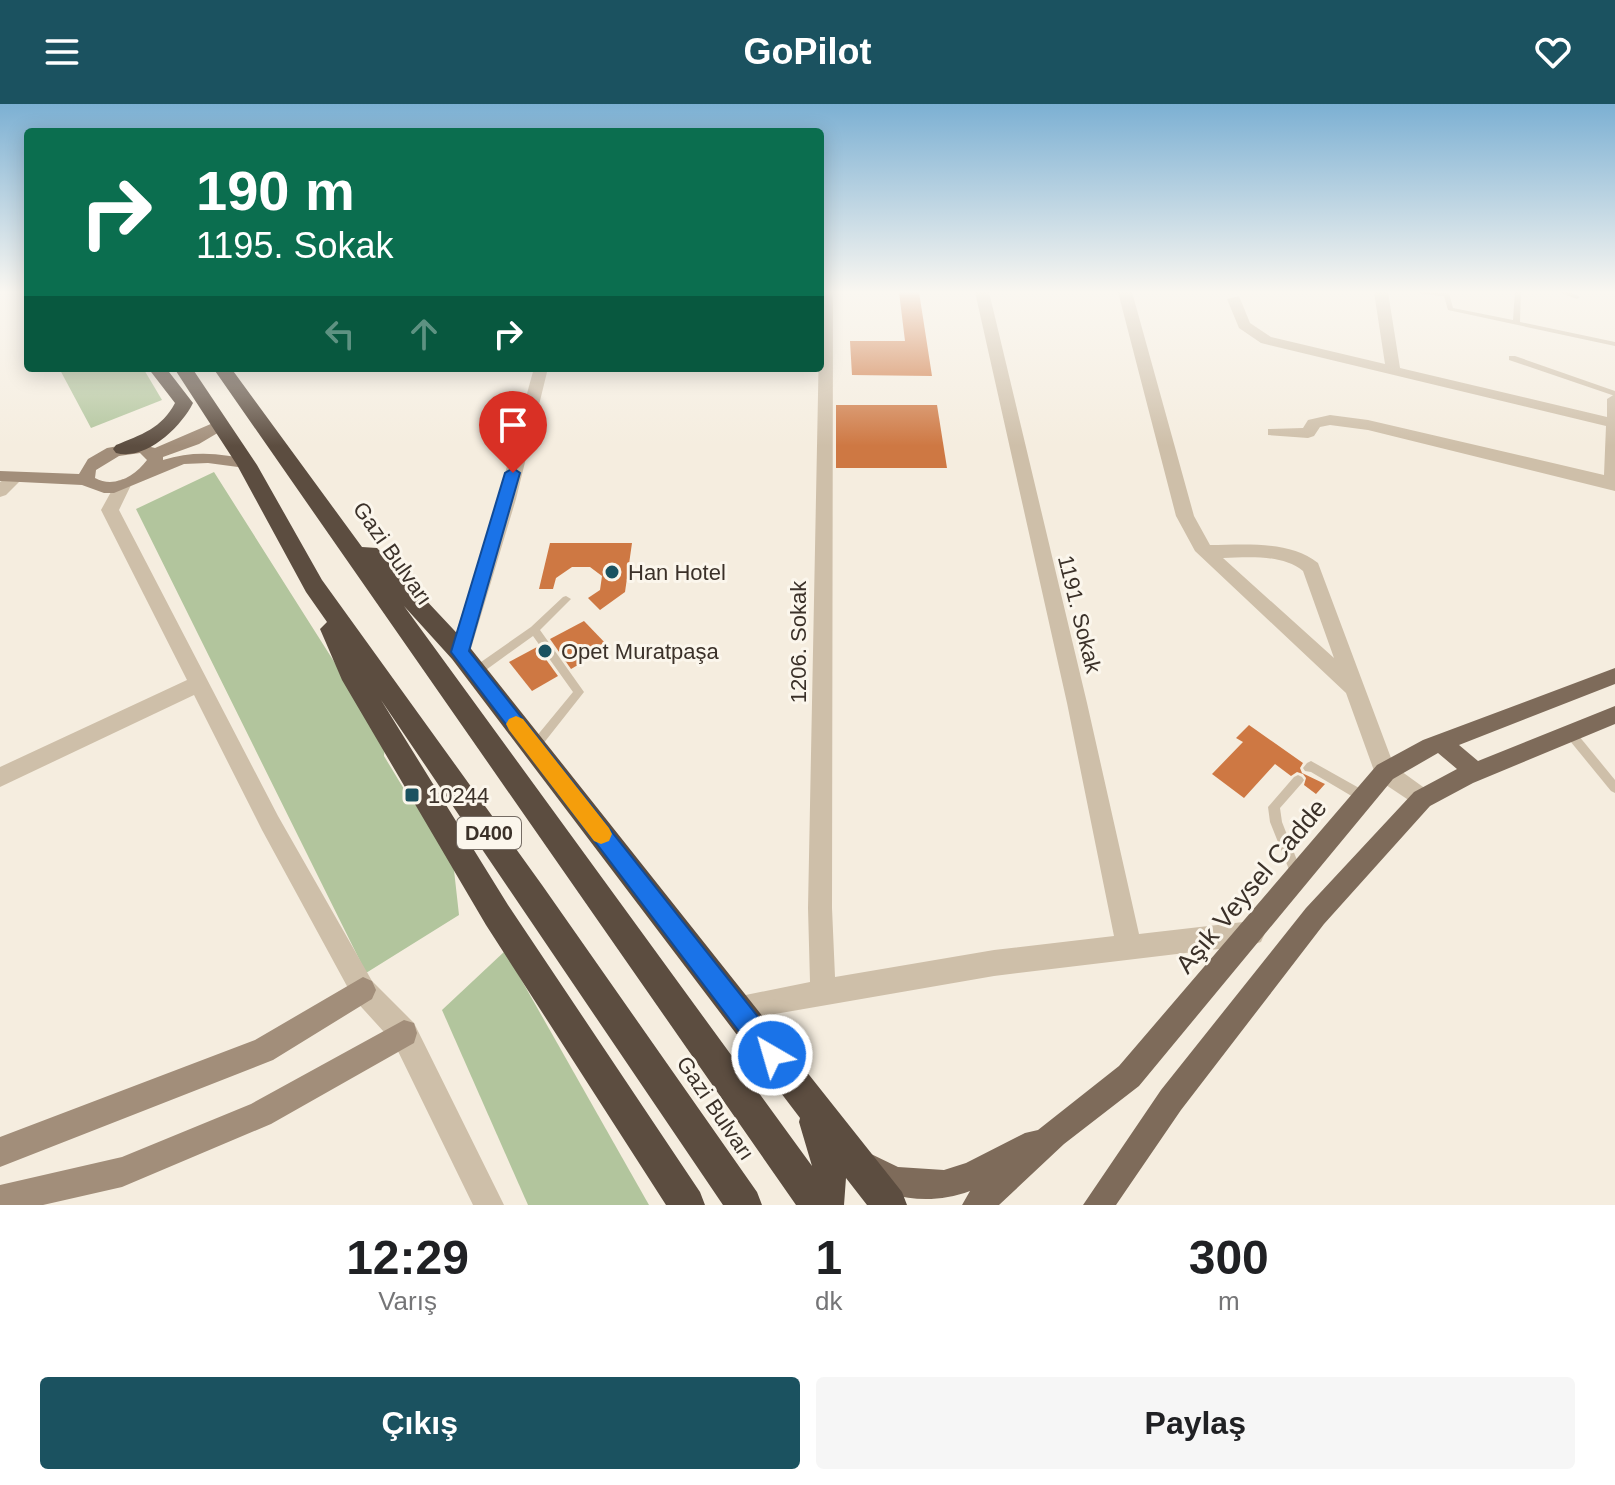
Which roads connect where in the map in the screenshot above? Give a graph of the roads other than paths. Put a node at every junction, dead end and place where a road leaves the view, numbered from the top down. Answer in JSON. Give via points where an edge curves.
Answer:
{"nodes":[{"id":1,"x":825,"y":343,"type":"edge"},
{"id":2,"x":994,"y":343,"type":"edge"},
{"id":3,"x":1139,"y":343,"type":"edge"},
{"id":4,"x":1280,"y":343,"type":"edge"},
{"id":5,"x":1389,"y":343,"type":"edge"},
{"id":6,"x":1512,"y":358,"type":"dead end"},
{"id":7,"x":1393,"y":370,"type":"junction"},
{"id":8,"x":160,"y":372,"type":"edge"},
{"id":9,"x":186,"y":372,"type":"edge"},
{"id":10,"x":225,"y":372,"type":"edge"},
{"id":11,"x":540,"y":372,"type":"edge"},
{"id":12,"x":1615,"y":396,"type":"edge"},
{"id":13,"x":1613,"y":423,"type":"junction"},
{"id":14,"x":220,"y":425,"type":"junction"},
{"id":15,"x":1274,"y":432,"type":"dead end"},
{"id":16,"x":123,"y":449,"type":"junction"},
{"id":17,"x":102,"y":456,"type":"junction"},
{"id":18,"x":160,"y":459,"type":"junction"},
{"id":19,"x":247,"y":465,"type":"junction"},
{"id":20,"x":51,"y":477,"type":"junction"},
{"id":21,"x":7,"y":478,"type":"edge"},
{"id":22,"x":86,"y":480,"type":"junction"},
{"id":23,"x":302,"y":481,"type":"junction"},
{"id":24,"x":1614,"y":483,"type":"edge"},
{"id":25,"x":123,"y":485,"type":"junction"},
{"id":26,"x":0,"y":491,"type":"edge"},
{"id":27,"x":1204,"y":551,"type":"junction"},
{"id":28,"x":314,"y":586,"type":"junction"},
{"id":29,"x":566,"y":599,"type":"dead end"},
{"id":30,"x":534,"y":630,"type":"junction"},
{"id":31,"x":468,"y":662,"type":"junction"},
{"id":32,"x":1615,"y":676,"type":"edge"},
{"id":33,"x":199,"y":684,"type":"junction"},
{"id":34,"x":1353,"y":687,"type":"junction"},
{"id":35,"x":1615,"y":715,"type":"edge"},
{"id":36,"x":1570,"y":733,"type":"junction"},
{"id":37,"x":1441,"y":742,"type":"junction"},
{"id":38,"x":534,"y":748,"type":"junction"},
{"id":39,"x":1309,"y":768,"type":"dead end"},
{"id":40,"x":1385,"y":772,"type":"junction"},
{"id":41,"x":1475,"y":772,"type":"junction"},
{"id":42,"x":0,"y":777,"type":"edge"},
{"id":43,"x":1298,"y":780,"type":"dead end"},
{"id":44,"x":1615,"y":788,"type":"edge"},
{"id":45,"x":1364,"y":797,"type":"junction"},
{"id":46,"x":1422,"y":799,"type":"junction"},
{"id":47,"x":1298,"y":878,"type":"junction"},
{"id":48,"x":1252,"y":933,"type":"junction"},
{"id":49,"x":1129,"y":948,"type":"junction"},
{"id":50,"x":363,"y":990,"type":"junction"},
{"id":51,"x":823,"y":993,"type":"junction"},
{"id":52,"x":735,"y":1008,"type":"junction"},
{"id":53,"x":404,"y":1033,"type":"junction"},
{"id":54,"x":808,"y":1101,"type":"junction"},
{"id":55,"x":1054,"y":1134,"type":"junction"},
{"id":56,"x":14,"y":1142,"type":"edge"},
{"id":57,"x":847,"y":1151,"type":"junction"},
{"id":58,"x":0,"y":1152,"type":"edge"},
{"id":59,"x":0,"y":1200,"type":"edge"},
{"id":60,"x":686,"y":1201,"type":"edge"},
{"id":61,"x":489,"y":1205,"type":"edge"},
{"id":62,"x":744,"y":1205,"type":"edge"},
{"id":63,"x":818,"y":1205,"type":"edge"},
{"id":64,"x":826,"y":1205,"type":"edge"},
{"id":65,"x":889,"y":1205,"type":"edge"},
{"id":66,"x":977,"y":1205,"type":"edge"},
{"id":67,"x":1098,"y":1205,"type":"edge"}],
"edges":[{"from":1,"to":51,"type":"street","name":"1206. Sokak"},
{"from":2,"to":49,"type":"street","name":"1191. Sokak"},
{"from":3,"to":27,"type":"street","via":[[1185,516]]},
{"from":4,"to":7,"type":"street"},
{"from":5,"to":7,"type":"street"},
{"from":6,"to":12,"type":"lane"},
{"from":7,"to":13,"type":"street"},
{"from":8,"to":16,"type":"highway","via":[[184,403],[176,422]]},
{"from":9,"to":14,"type":"highway","name":"Gazi Bulvarı","number":"D400"},
{"from":10,"to":23,"type":"highway","name":"Gazi Bulvarı","number":"D400"},
{"from":11,"to":31,"type":"street"},
{"from":12,"to":13,"type":"street"},
{"from":13,"to":24,"type":"street"},
{"from":14,"to":18,"type":"street"},
{"from":14,"to":19,"type":"highway","name":"Gazi Bulvarı","number":"D400"},
{"from":15,"to":24,"type":"street","via":[[1308,433],[1314,423],[1330,420],[1368,425]]},
{"from":16,"to":17,"type":"street"},
{"from":16,"to":18,"type":"street","via":[[143,448]]},
{"from":17,"to":20,"type":"street"},
{"from":17,"to":22,"type":"street","via":[[88,468]]},
{"from":18,"to":19,"type":"street","via":[[218,457]]},
{"from":18,"to":25,"type":"street"},
{"from":19,"to":28,"type":"highway","name":"Gazi Bulvarı","number":"D400"},
{"from":20,"to":21,"type":"street"},
{"from":20,"to":22,"type":"street"},
{"from":21,"to":26,"type":"street"},
{"from":22,"to":25,"type":"street","via":[[100,487]]},
{"from":23,"to":31,"type":"highway"},
{"from":23,"to":63,"type":"highway","name":"Gazi Bulvarı","number":"D400"},
{"from":25,"to":33,"type":"street","via":[[110,510]]},
{"from":27,"to":34,"type":"street"},
{"from":27,"to":34,"type":"street","via":[[1305,560]]},
{"from":28,"to":60,"type":"highway","via":[[351,673],[497,915]]},
{"from":28,"to":62,"type":"highway","name":"Gazi Bulvarı","number":"D400"},
{"from":29,"to":30,"type":"lane"},
{"from":30,"to":31,"type":"lane"},
{"from":30,"to":38,"type":"lane","via":[[579,692]]},
{"from":31,"to":38,"type":"highway"},
{"from":32,"to":37,"type":"main road","name":"Aşık Veysel Cadde"},
{"from":33,"to":42,"type":"street"},
{"from":33,"to":50,"type":"street"},
{"from":34,"to":40,"type":"street"},
{"from":35,"to":36,"type":"main road"},
{"from":36,"to":41,"type":"main road"},
{"from":36,"to":44,"type":"lane"},
{"from":37,"to":40,"type":"main road","name":"Aşık Veysel Cadde"},
{"from":37,"to":41,"type":"main road"},
{"from":38,"to":52,"type":"highway"},
{"from":39,"to":45,"type":"lane"},
{"from":40,"to":45,"type":"main road","name":"Aşık Veysel Cadde"},
{"from":40,"to":46,"type":"street"},
{"from":41,"to":46,"type":"main road"},
{"from":43,"to":47,"type":"lane","via":[[1274,807]]},
{"from":45,"to":47,"type":"main road","name":"Aşık Veysel Cadde"},
{"from":46,"to":67,"type":"main road","via":[[1315,916],[1171,1100]]},
{"from":47,"to":48,"type":"main road","name":"Aşık Veysel Cadde"},
{"from":48,"to":49,"type":"street"},
{"from":48,"to":55,"type":"main road","name":"Aşık Veysel Cadde","via":[[1129,1076]]},
{"from":49,"to":51,"type":"street","via":[[994,963]]},
{"from":50,"to":53,"type":"street"},
{"from":50,"to":56,"type":"street","via":[[263,1050]]},
{"from":51,"to":52,"type":"street"},
{"from":52,"to":54,"type":"highway"},
{"from":53,"to":59,"type":"street","via":[[261,1114],[122,1172]]},
{"from":53,"to":61,"type":"street"},
{"from":54,"to":57,"type":"highway"},
{"from":54,"to":64,"type":"highway","via":[[830,1161]]},
{"from":55,"to":57,"type":"main road","via":[[954,1182],[915,1185],[880,1177]]},
{"from":55,"to":66,"type":"main road","name":"Aşık Veysel Cadde"},
{"from":56,"to":58,"type":"street"},
{"from":57,"to":65,"type":"highway"}]}
